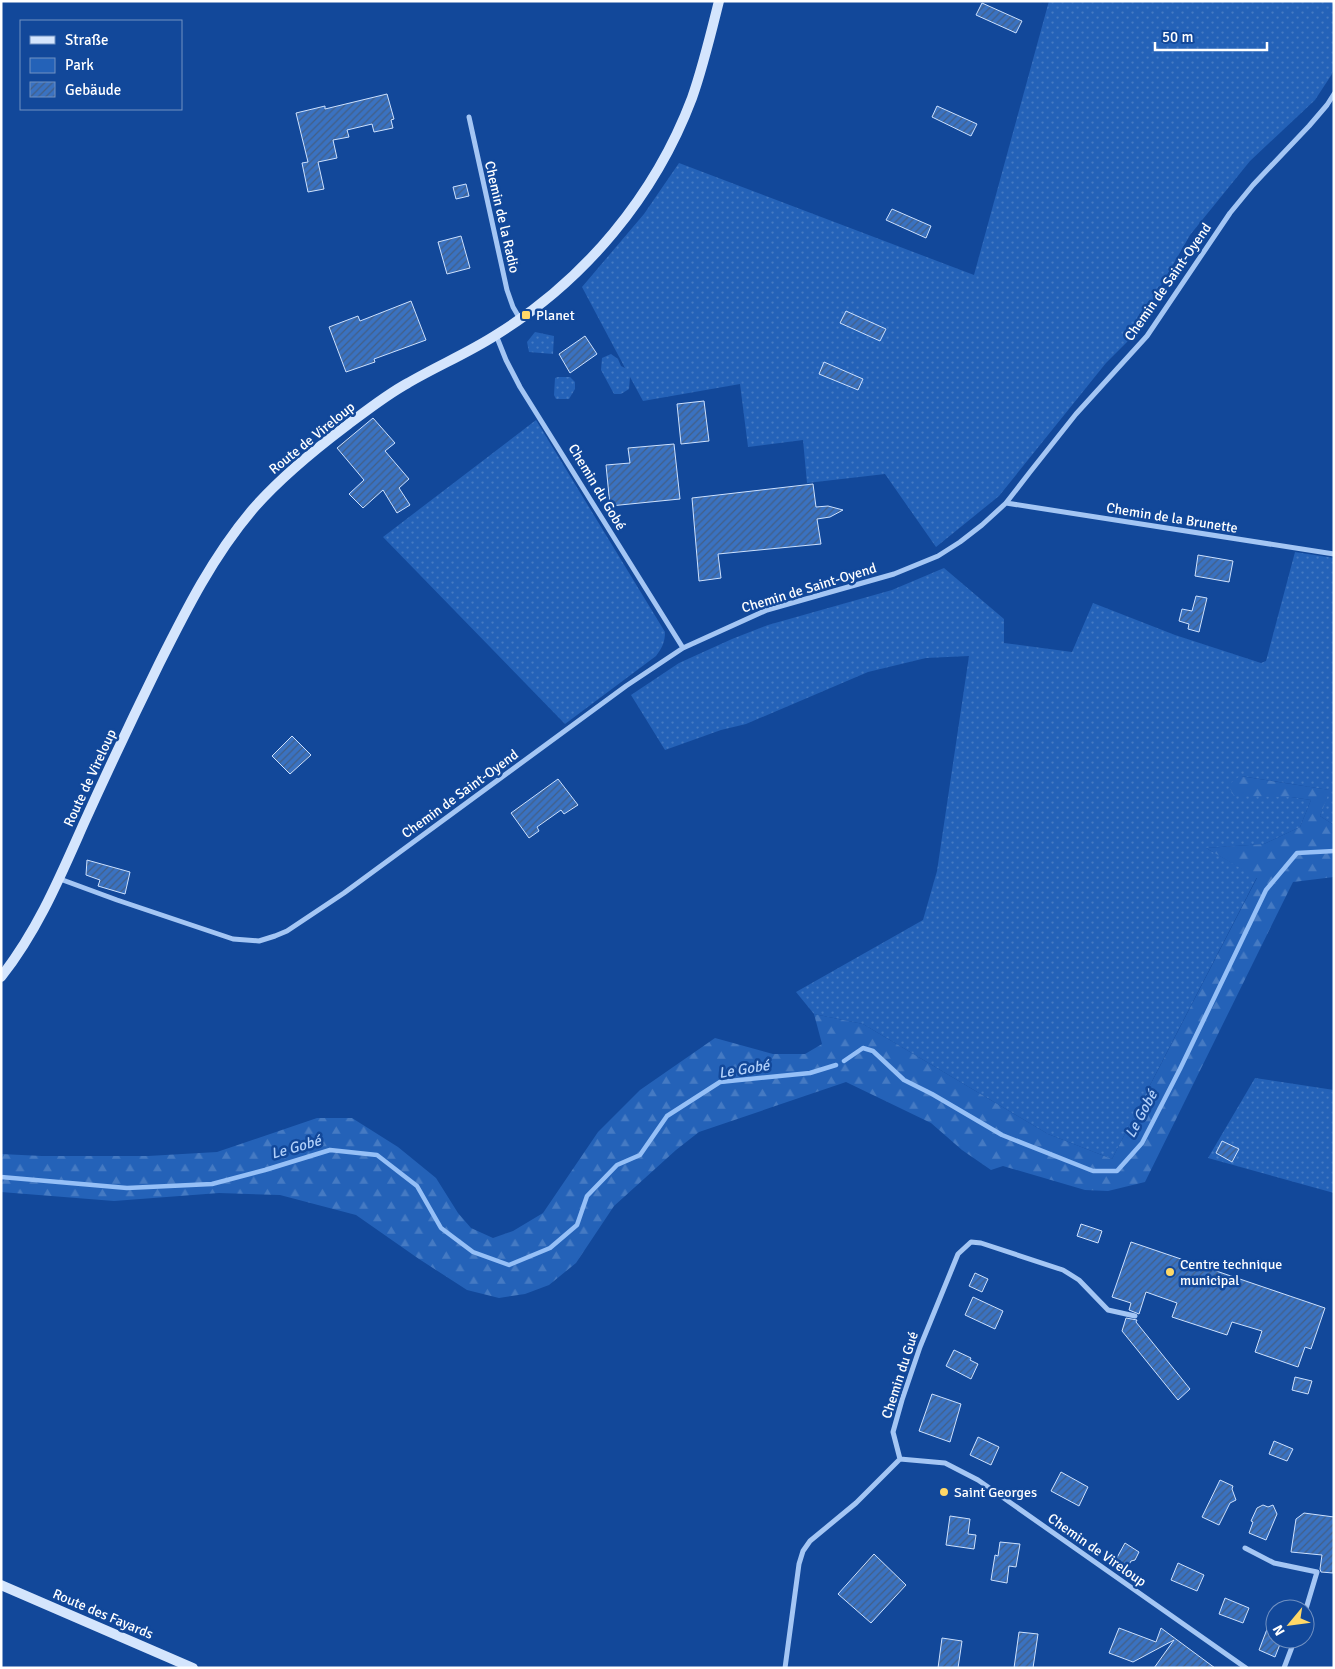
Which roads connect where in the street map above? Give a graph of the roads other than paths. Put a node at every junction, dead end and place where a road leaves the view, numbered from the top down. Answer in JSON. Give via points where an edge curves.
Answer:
{"nodes":[{"id":1,"x":719,"y":1,"type":"edge"},
{"id":2,"x":1334,"y":94,"type":"edge"},
{"id":3,"x":468,"y":117,"type":"dead end"},
{"id":4,"x":520,"y":319,"type":"junction"},
{"id":5,"x":496,"y":335,"type":"junction"},
{"id":6,"x":1006,"y":503,"type":"junction"},
{"id":7,"x":1334,"y":554,"type":"edge"},
{"id":8,"x":682,"y":648,"type":"junction"},
{"id":9,"x":60,"y":879,"type":"junction"},
{"id":10,"x":1,"y":977,"type":"edge"},
{"id":11,"x":1135,"y":1316,"type":"dead end"},
{"id":12,"x":900,"y":1459,"type":"junction"},
{"id":13,"x":1245,"y":1548,"type":"dead end"},
{"id":14,"x":1,"y":1585,"type":"edge"},
{"id":15,"x":1309,"y":1599,"type":"edge"},
{"id":16,"x":1291,"y":1649,"type":"edge"},
{"id":17,"x":193,"y":1668,"type":"edge"},
{"id":18,"x":784,"y":1668,"type":"edge"},
{"id":19,"x":1246,"y":1668,"type":"edge"},
{"id":20,"x":1284,"y":1668,"type":"edge"}],
"edges":[{"from":1,"to":4,"type":"main road","name":"Route de Vireloup","via":[[693,95],[667,154],[650,182],[628,215],[589,260]]},
{"from":2,"to":6,"type":"street","name":"Chemin de Saint-Oyend","via":[[1230,214],[1147,336],[1076,414]]},
{"from":3,"to":4,"type":"street","name":"Chemin de la Radio","via":[[507,290]]},
{"from":4,"to":5,"type":"main road","name":"Route de Vireloup"},
{"from":5,"to":8,"type":"street","name":"Chemin du Gobé","via":[[520,387]]},
{"from":5,"to":9,"type":"main road","name":"Route de Vireloup","via":[[406,384],[366,411],[273,487],[236,530],[208,571],[164,653]]},
{"from":6,"to":7,"type":"street","name":"Chemin de la Brunette"},
{"from":6,"to":8,"type":"street","name":"Chemin de Saint-Oyend","via":[[938,556],[894,574],[767,610]]},
{"from":8,"to":9,"type":"street","name":"Chemin de Saint-Oyend","via":[[344,893],[288,931],[275,936],[259,941],[233,939]]},
{"from":9,"to":10,"type":"main road","name":"Route de Vireloup","via":[[23,948]]},
{"from":11,"to":12,"type":"street","name":"Chemin du Gué","via":[[1108,1310],[1079,1280],[1063,1270],[971,1242],[958,1254],[902,1400],[893,1432]]},
{"from":12,"to":18,"type":"street","via":[[803,1551]]},
{"from":12,"to":19,"type":"street","name":"Chemin de Vireloup","via":[[945,1463],[978,1480]]},
{"from":13,"to":15,"type":"street","via":[[1274,1563],[1317,1572]]},
{"from":14,"to":17,"type":"main road","name":"Route des Fayards"},
{"from":16,"to":20,"type":"street"}]}
